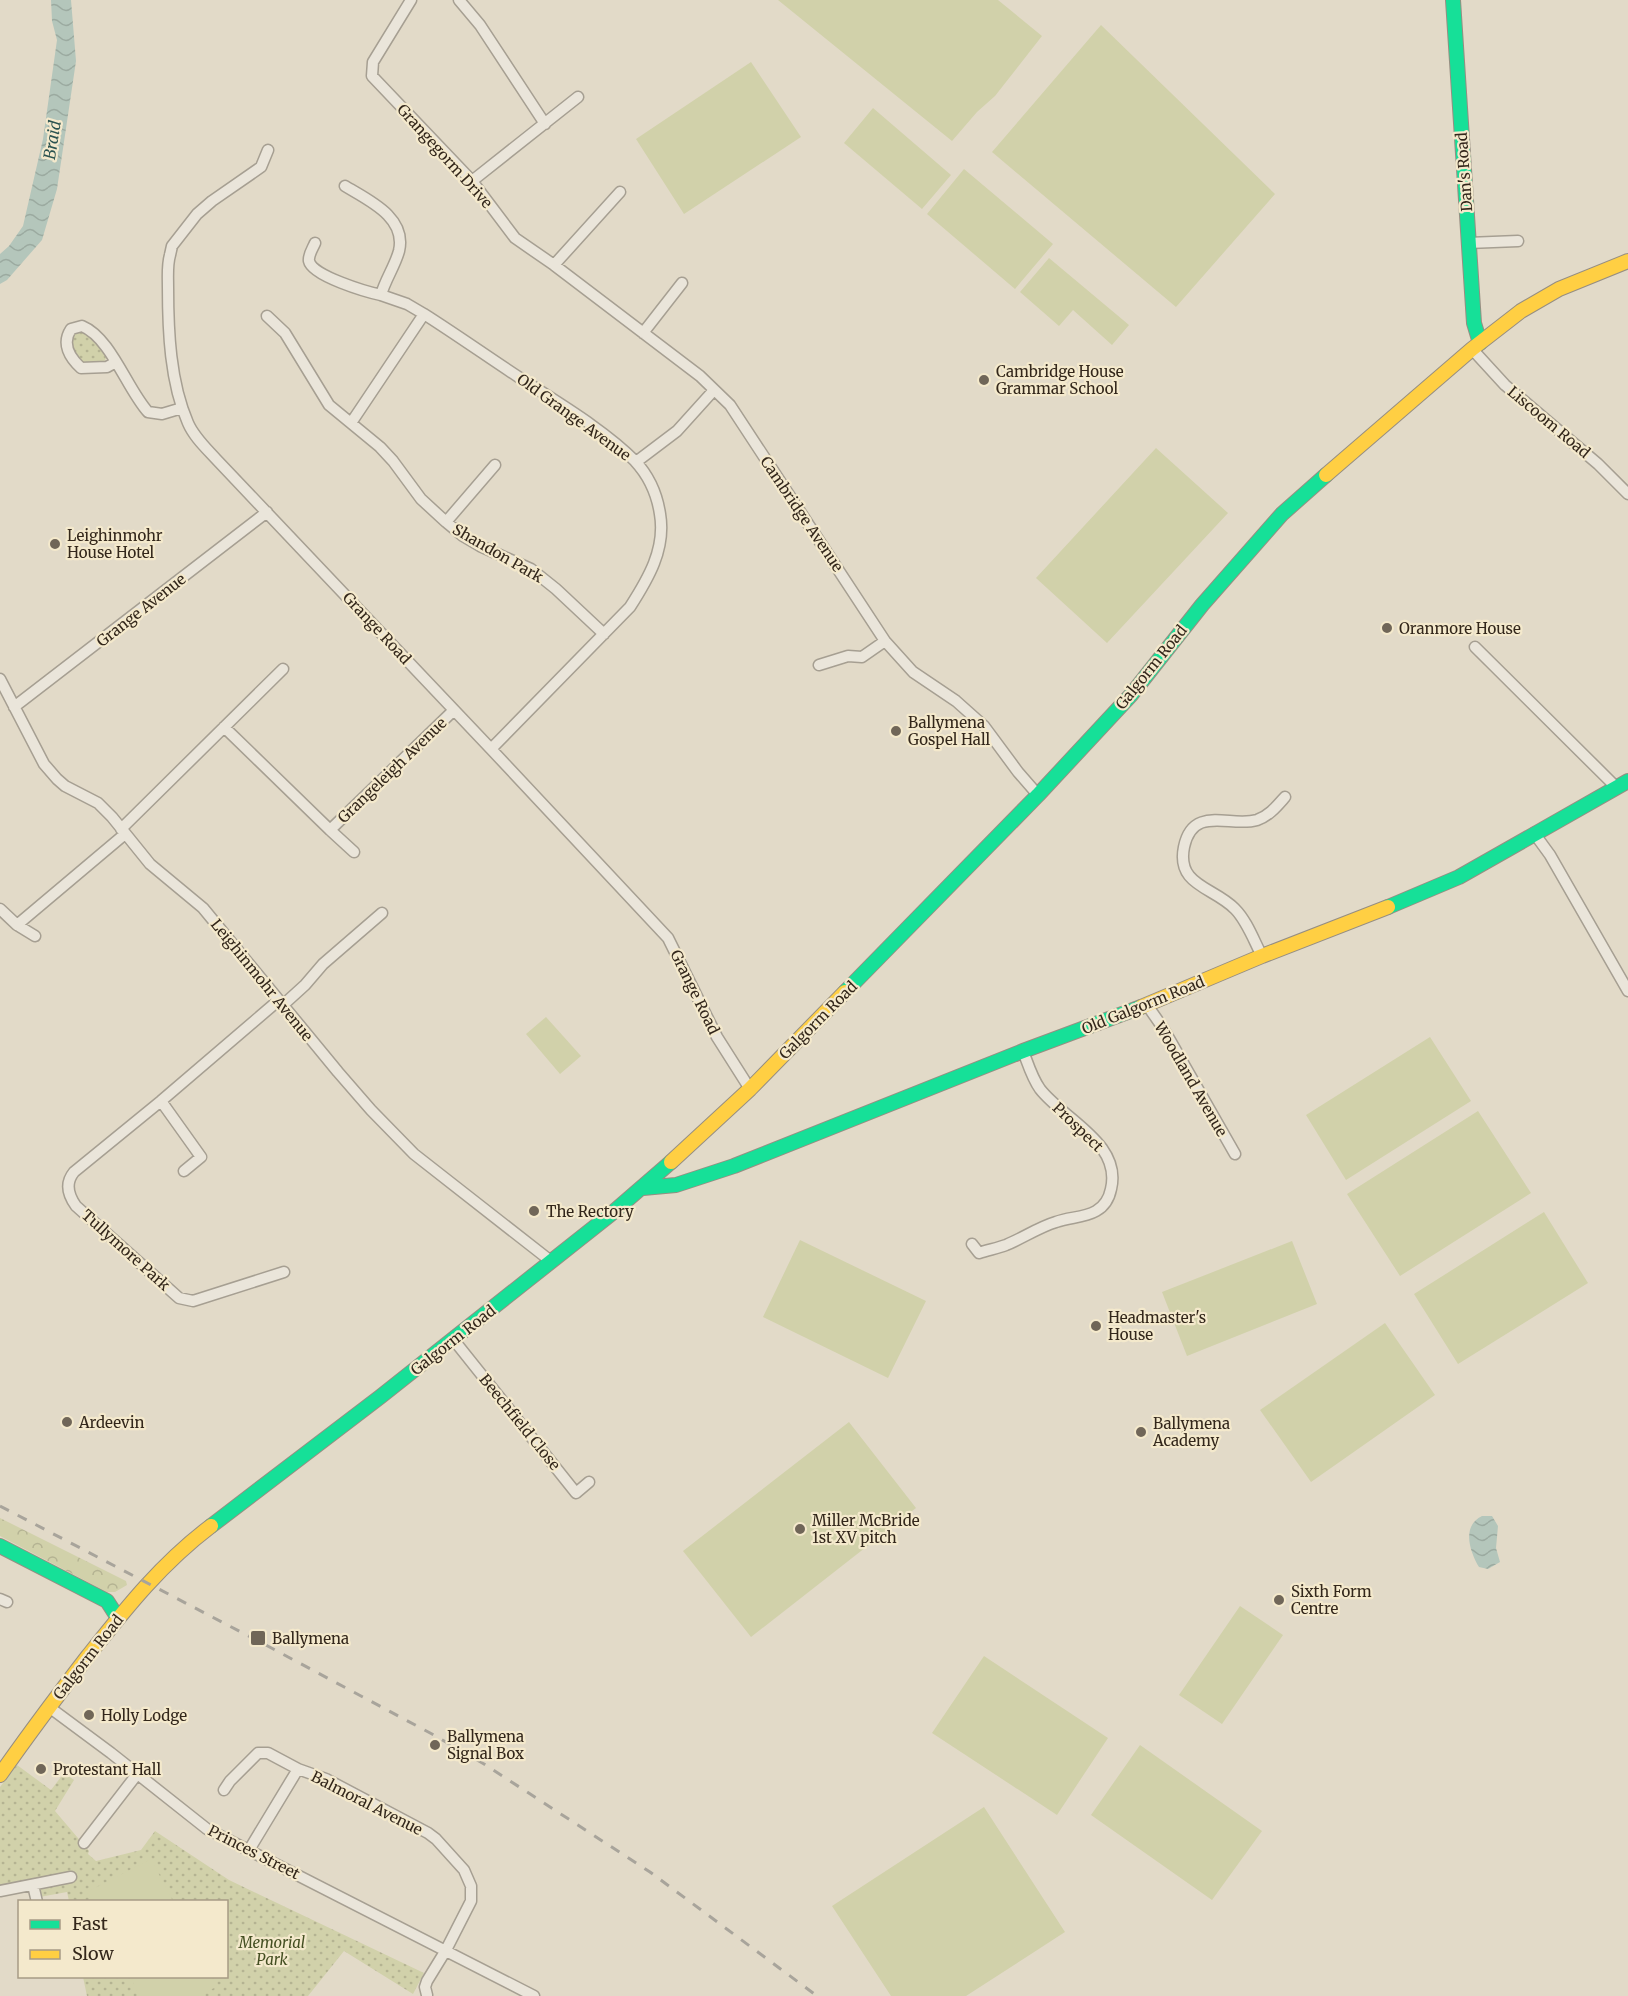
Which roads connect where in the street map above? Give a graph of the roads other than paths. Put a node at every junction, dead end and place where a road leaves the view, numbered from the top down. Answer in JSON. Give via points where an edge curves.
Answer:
{"nodes":[{"id":1,"x":411,"y":0,"type":"edge"},
{"id":2,"x":459,"y":0,"type":"edge"},
{"id":3,"x":1453,"y":0,"type":"edge"},
{"id":4,"x":578,"y":97,"type":"dead end"},
{"id":5,"x":545,"y":124,"type":"junction"},
{"id":6,"x":268,"y":150,"type":"dead end"},
{"id":7,"x":472,"y":181,"type":"junction"},
{"id":8,"x":345,"y":186,"type":"dead end"},
{"id":9,"x":620,"y":192,"type":"dead end"},
{"id":10,"x":1518,"y":241,"type":"dead end"},
{"id":11,"x":315,"y":243,"type":"dead end"},
{"id":12,"x":1468,"y":243,"type":"junction"},
{"id":13,"x":1628,"y":261,"type":"edge"},
{"id":14,"x":554,"y":265,"type":"junction"},
{"id":15,"x":682,"y":283,"type":"dead end"},
{"id":16,"x":381,"y":295,"type":"junction"},
{"id":17,"x":424,"y":314,"type":"junction"},
{"id":18,"x":267,"y":316,"type":"dead end"},
{"id":19,"x":643,"y":333,"type":"junction"},
{"id":20,"x":1476,"y":346,"type":"junction"},
{"id":21,"x":116,"y":362,"type":"junction"},
{"id":22,"x":714,"y":390,"type":"junction"},
{"id":23,"x":182,"y":408,"type":"junction"},
{"id":24,"x":351,"y":423,"type":"junction"},
{"id":25,"x":636,"y":462,"type":"junction"},
{"id":26,"x":495,"y":465,"type":"dead end"},
{"id":27,"x":1628,"y":494,"type":"edge"},
{"id":28,"x":267,"y":512,"type":"junction"},
{"id":29,"x":446,"y":522,"type":"junction"},
{"id":30,"x":604,"y":633,"type":"junction"},
{"id":31,"x":885,"y":640,"type":"junction"},
{"id":32,"x":1475,"y":647,"type":"dead end"},
{"id":33,"x":819,"y":665,"type":"dead end"},
{"id":34,"x":283,"y":669,"type":"dead end"},
{"id":35,"x":0,"y":679,"type":"edge"},
{"id":36,"x":14,"y":707,"type":"junction"},
{"id":37,"x":454,"y":710,"type":"junction"},
{"id":38,"x":224,"y":727,"type":"junction"},
{"id":39,"x":491,"y":749,"type":"junction"},
{"id":40,"x":1622,"y":784,"type":"edge"},
{"id":41,"x":1038,"y":795,"type":"junction"},
{"id":42,"x":1285,"y":797,"type":"dead end"},
{"id":43,"x":330,"y":830,"type":"junction"},
{"id":44,"x":123,"y":831,"type":"junction"},
{"id":45,"x":1534,"y":833,"type":"junction"},
{"id":46,"x":354,"y":852,"type":"dead end"},
{"id":47,"x":0,"y":909,"type":"edge"},
{"id":48,"x":382,"y":913,"type":"dead end"},
{"id":49,"x":17,"y":925,"type":"junction"},
{"id":50,"x":35,"y":936,"type":"dead end"},
{"id":51,"x":1262,"y":956,"type":"junction"},
{"id":52,"x":1628,"y":991,"type":"edge"},
{"id":53,"x":281,"y":1003,"type":"junction"},
{"id":54,"x":1147,"y":1005,"type":"junction"},
{"id":55,"x":1023,"y":1051,"type":"junction"},
{"id":56,"x":750,"y":1089,"type":"junction"},
{"id":57,"x":161,"y":1101,"type":"junction"},
{"id":58,"x":1235,"y":1154,"type":"dead end"},
{"id":59,"x":184,"y":1171,"type":"dead end"},
{"id":60,"x":643,"y":1188,"type":"junction"},
{"id":61,"x":972,"y":1244,"type":"dead end"},
{"id":62,"x":552,"y":1262,"type":"junction"},
{"id":63,"x":284,"y":1272,"type":"dead end"},
{"id":64,"x":453,"y":1339,"type":"junction"},
{"id":65,"x":589,"y":1482,"type":"dead end"},
{"id":66,"x":0,"y":1546,"type":"edge"},
{"id":67,"x":107,"y":1601,"type":"junction"},
{"id":68,"x":132,"y":1602,"type":"junction"},
{"id":69,"x":118,"y":1618,"type":"junction"},
{"id":70,"x":49,"y":1707,"type":"junction"},
{"id":71,"x":298,"y":1770,"type":"junction"},
{"id":72,"x":138,"y":1773,"type":"junction"},
{"id":73,"x":0,"y":1775,"type":"edge"},
{"id":74,"x":224,"y":1790,"type":"dead end"},
{"id":75,"x":84,"y":1843,"type":"dead end"},
{"id":76,"x":249,"y":1850,"type":"junction"},
{"id":77,"x":71,"y":1877,"type":"dead end"},
{"id":78,"x":33,"y":1885,"type":"junction"},
{"id":79,"x":0,"y":1891,"type":"edge"},
{"id":80,"x":37,"y":1900,"type":"edge"},
{"id":81,"x":446,"y":1950,"type":"junction"},
{"id":82,"x":427,"y":1995,"type":"edge"},
{"id":83,"x":534,"y":1996,"type":"edge"}],
"edges":[{"from":1,"to":7,"type":"street","name":"Grangegorm Drive","via":[[373,62],[372,76]]},
{"from":2,"to":5,"type":"street","via":[[480,25]]},
{"from":3,"to":12,"type":"main road","name":"Dan's Road"},
{"from":4,"to":5,"type":"street"},
{"from":5,"to":7,"type":"street"},
{"from":6,"to":23,"type":"street","name":"Grange Road","via":[[261,167],[197,214],[172,246],[168,261],[168,318]]},
{"from":7,"to":14,"type":"street","name":"Grangegorm Drive","via":[[515,238]]},
{"from":8,"to":16,"type":"street","via":[[388,213],[399,237],[399,251]]},
{"from":9,"to":14,"type":"street"},
{"from":10,"to":12,"type":"street"},
{"from":11,"to":16,"type":"street","name":"Old Grange Avenue","via":[[309,261],[312,266],[339,281]]},
{"from":12,"to":20,"type":"main road","name":"Dan's Road"},
{"from":13,"to":20,"type":"main road","name":"Galgorm Road","via":[[1559,289],[1521,311]]},
{"from":14,"to":19,"type":"street","name":"Grangegorm Drive"},
{"from":15,"to":19,"type":"street"},
{"from":16,"to":17,"type":"street","name":"Old Grange Avenue"},
{"from":17,"to":24,"type":"street"},
{"from":17,"to":25,"type":"street","name":"Old Grange Avenue","via":[[558,403]]},
{"from":18,"to":24,"type":"street","name":"Shandon Park","via":[[285,333],[323,398]]},
{"from":19,"to":22,"type":"street","name":"Grangegorm Drive"},
{"from":20,"to":27,"type":"street","name":"Liscoom Road","via":[[1505,385]]},
{"from":20,"to":41,"type":"main road","name":"Galgorm Road","via":[[1282,514],[1202,605],[1131,695]]},
{"from":21,"to":21,"type":"street","via":[[89,329],[76,326],[67,334],[69,353],[81,368],[107,367]]},
{"from":21,"to":23,"type":"street","via":[[147,412],[162,414]]},
{"from":22,"to":25,"type":"street","via":[[677,431]]},
{"from":22,"to":31,"type":"street","name":"Cambridge Avenue","via":[[730,405]]},
{"from":23,"to":28,"type":"street","name":"Grange Road","via":[[198,439]]},
{"from":24,"to":29,"type":"street","name":"Shandon Park","via":[[380,447],[421,499]]},
{"from":25,"to":30,"type":"street","name":"Old Grange Avenue","via":[[656,495],[662,528],[659,546],[646,582],[630,607]]},
{"from":26,"to":29,"type":"street","name":"Shandon Park"},
{"from":28,"to":36,"type":"street","name":"Grange Avenue"},
{"from":28,"to":37,"type":"street","name":"Grange Road"},
{"from":29,"to":30,"type":"street","name":"Shandon Park","via":[[471,541],[537,574]]},
{"from":30,"to":39,"type":"street","name":"Old Grange Avenue"},
{"from":31,"to":33,"type":"street","via":[[862,657],[848,656]]},
{"from":31,"to":41,"type":"street","name":"Cambridge Avenue","via":[[913,672],[984,726]]},
{"from":32,"to":40,"type":"street"},
{"from":34,"to":38,"type":"street"},
{"from":35,"to":36,"type":"street","name":"Leighinmohr Avenue"},
{"from":36,"to":44,"type":"street","name":"Leighinmohr Avenue","via":[[49,771],[65,786],[98,803]]},
{"from":37,"to":39,"type":"street","name":"Grange Road"},
{"from":37,"to":43,"type":"street","name":"Grangeleigh Avenue"},
{"from":38,"to":43,"type":"street","name":"Grangeleigh Avenue"},
{"from":38,"to":44,"type":"street"},
{"from":39,"to":56,"type":"street","name":"Grange Road","via":[[668,938],[717,1037]]},
{"from":40,"to":45,"type":"main road","name":"Old Galgorm Road"},
{"from":41,"to":56,"type":"main road","name":"Galgorm Road"},
{"from":42,"to":51,"type":"street","via":[[1255,820],[1216,819],[1202,823],[1189,833],[1183,852],[1191,879],[1234,908]]},
{"from":43,"to":46,"type":"street","name":"Grangeleigh Avenue"},
{"from":44,"to":49,"type":"street"},
{"from":44,"to":53,"type":"street","name":"Leighinmohr Avenue","via":[[150,864],[203,908]]},
{"from":45,"to":51,"type":"main road","name":"Old Galgorm Road","via":[[1459,877]]},
{"from":45,"to":52,"type":"street"},
{"from":47,"to":49,"type":"street"},
{"from":48,"to":53,"type":"street","name":"Tullymore Park"},
{"from":49,"to":50,"type":"street"},
{"from":51,"to":54,"type":"main road","name":"Old Galgorm Road"},
{"from":53,"to":57,"type":"street","name":"Tullymore Park"},
{"from":53,"to":62,"type":"street","name":"Leighinmohr Avenue","via":[[414,1154]]},
{"from":54,"to":55,"type":"main road","name":"Old Galgorm Road"},
{"from":54,"to":58,"type":"street","name":"Woodland Avenue"},
{"from":55,"to":60,"type":"main road","name":"Old Galgorm Road","via":[[734,1166],[676,1185]]},
{"from":55,"to":61,"type":"street","name":"Prospect","via":[[1041,1090],[1105,1152],[1112,1174],[1111,1193],[1102,1208],[1086,1216],[1055,1222],[979,1253]]},
{"from":56,"to":60,"type":"main road","name":"Galgorm Road"},
{"from":57,"to":59,"type":"street","via":[[201,1157]]},
{"from":57,"to":63,"type":"street","name":"Tullymore Park","via":[[74,1172],[68,1182],[71,1200],[185,1301]]},
{"from":60,"to":62,"type":"main road","name":"Galgorm Road"},
{"from":62,"to":64,"type":"main road","name":"Galgorm Road"},
{"from":64,"to":65,"type":"street","name":"Beechfield Close","via":[[576,1493]]},
{"from":64,"to":68,"type":"main road","name":"Galgorm Road","via":[[182,1548]]},
{"from":66,"to":67,"type":"main road"},
{"from":67,"to":68,"type":"main road"},
{"from":67,"to":69,"type":"main road"},
{"from":68,"to":69,"type":"main road","name":"Galgorm Road"},
{"from":69,"to":70,"type":"main road","name":"Galgorm Road"},
{"from":70,"to":72,"type":"street","name":"Princes Street"},
{"from":70,"to":73,"type":"main road","name":"Galgorm Road"},
{"from":71,"to":74,"type":"street","via":[[261,1753]]},
{"from":71,"to":76,"type":"street","name":"Balmoral Avenue"},
{"from":71,"to":81,"type":"street","name":"Balmoral Avenue","via":[[326,1779],[428,1833],[461,1866],[470,1884],[471,1901]]},
{"from":72,"to":75,"type":"street"},
{"from":72,"to":76,"type":"street","name":"Princes Street","via":[[207,1829]]},
{"from":76,"to":81,"type":"street","name":"Princes Street"},
{"from":77,"to":78,"type":"street"},
{"from":78,"to":79,"type":"street"},
{"from":78,"to":80,"type":"street"},
{"from":81,"to":82,"type":"street","name":"Balmoral Avenue","via":[[427,1981]]},
{"from":81,"to":83,"type":"street","name":"Princes Street"}]}
